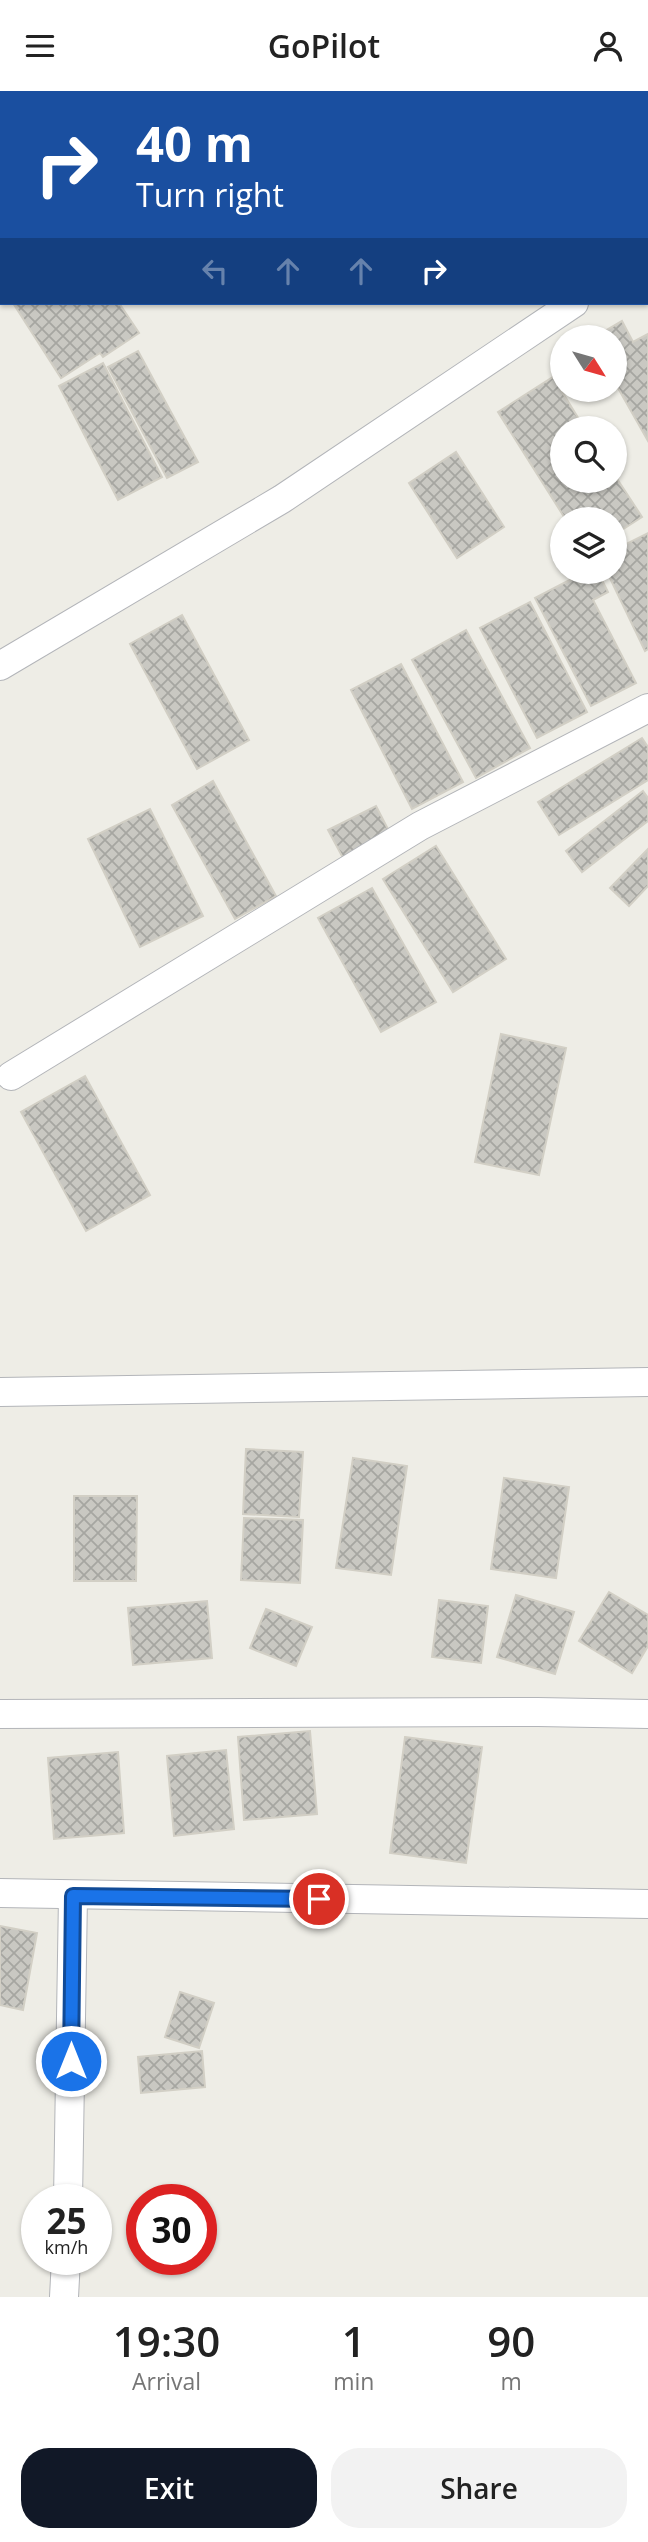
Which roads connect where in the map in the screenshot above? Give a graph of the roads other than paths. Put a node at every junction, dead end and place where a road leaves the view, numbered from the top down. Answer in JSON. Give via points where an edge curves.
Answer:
{"nodes":[{"id":1,"x":571,"y":305,"type":"edge"},
{"id":2,"x":0,"y":666,"type":"edge"},
{"id":3,"x":648,"y":708,"type":"edge"},
{"id":4,"x":11,"y":1076,"type":"dead end"},
{"id":5,"x":648,"y":1382,"type":"edge"},
{"id":6,"x":0,"y":1392,"type":"edge"},
{"id":7,"x":0,"y":1714,"type":"edge"},
{"id":8,"x":648,"y":1714,"type":"edge"},
{"id":9,"x":0,"y":1893,"type":"edge"},
{"id":10,"x":73,"y":1896,"type":"junction"},
{"id":11,"x":648,"y":1904,"type":"edge"},
{"id":12,"x":68,"y":2184,"type":"edge"},
{"id":13,"x":65,"y":2275,"type":"edge"},
{"id":14,"x":64,"y":2297,"type":"edge"}],
"edges":[{"from":1,"to":2,"type":"street","via":[[282,499]]},
{"from":3,"to":4,"type":"street","via":[[420,826]]},
{"from":5,"to":6,"type":"street"},
{"from":7,"to":8,"type":"street"},
{"from":9,"to":10,"type":"street"},
{"from":10,"to":11,"type":"street"},
{"from":10,"to":12,"type":"street"},
{"from":13,"to":14,"type":"street"}]}
